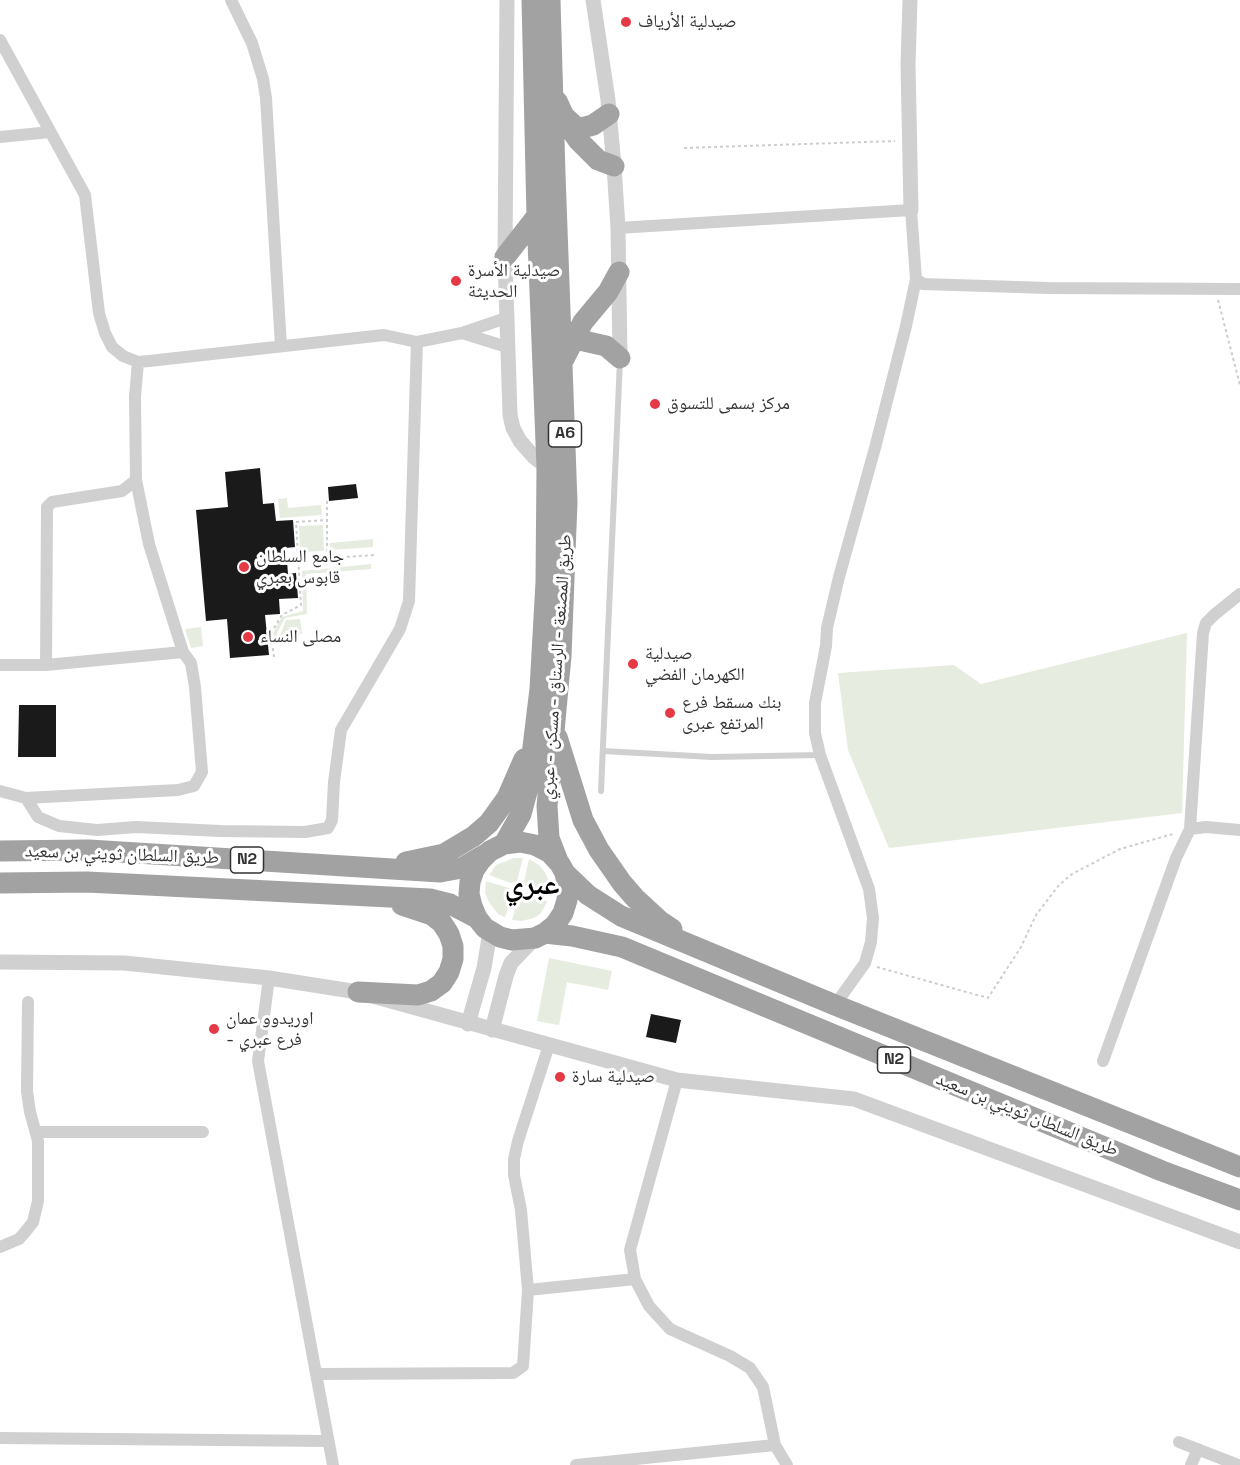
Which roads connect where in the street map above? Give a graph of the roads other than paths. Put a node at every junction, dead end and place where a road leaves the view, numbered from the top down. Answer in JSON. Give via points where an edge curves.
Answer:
{"nodes":[{"id":1,"x":231,"y":0,"type":"edge"},
{"id":2,"x":507,"y":0,"type":"edge"},
{"id":3,"x":532,"y":0,"type":"edge"},
{"id":4,"x":550,"y":0,"type":"edge"},
{"id":5,"x":593,"y":0,"type":"edge"},
{"id":6,"x":910,"y":0,"type":"edge"},
{"id":7,"x":0,"y":40,"type":"edge"},
{"id":8,"x":552,"y":92,"type":"junction"},
{"id":9,"x":609,"y":114,"type":"junction"},
{"id":10,"x":564,"y":116,"type":"junction"},
{"id":11,"x":50,"y":132,"type":"junction"},
{"id":12,"x":0,"y":137,"type":"edge"},
{"id":13,"x":614,"y":166,"type":"junction"},
{"id":14,"x":911,"y":210,"type":"junction"},
{"id":15,"x":537,"y":216,"type":"junction"},
{"id":16,"x":618,"y":228,"type":"junction"},
{"id":17,"x":505,"y":257,"type":"junction"},
{"id":18,"x":619,"y":272,"type":"junction"},
{"id":19,"x":916,"y":279,"type":"junction"},
{"id":20,"x":1240,"y":289,"type":"edge"},
{"id":21,"x":506,"y":318,"type":"junction"},
{"id":22,"x":462,"y":333,"type":"junction"},
{"id":23,"x":575,"y":339,"type":"junction"},
{"id":24,"x":417,"y":342,"type":"junction"},
{"id":25,"x":281,"y":346,"type":"junction"},
{"id":26,"x":507,"y":347,"type":"junction"},
{"id":27,"x":620,"y":358,"type":"junction"},
{"id":28,"x":138,"y":362,"type":"junction"},
{"id":29,"x":563,"y":363,"type":"junction"},
{"id":30,"x":547,"y":467,"type":"junction"},
{"id":31,"x":136,"y":480,"type":"junction"},
{"id":32,"x":1240,"y":594,"type":"edge"},
{"id":33,"x":183,"y":652,"type":"junction"},
{"id":34,"x":0,"y":665,"type":"edge"},
{"id":35,"x":46,"y":665,"type":"junction"},
{"id":36,"x":0,"y":676,"type":"edge"},
{"id":37,"x":545,"y":726,"type":"junction"},
{"id":38,"x":603,"y":751,"type":"junction"},
{"id":39,"x":820,"y":755,"type":"junction"},
{"id":40,"x":0,"y":791,"type":"edge"},
{"id":41,"x":601,"y":791,"type":"dead end"},
{"id":42,"x":26,"y":798,"type":"junction"},
{"id":43,"x":1190,"y":829,"type":"junction"},
{"id":44,"x":1240,"y":830,"type":"edge"},
{"id":45,"x":497,"y":848,"type":"junction"},
{"id":46,"x":0,"y":851,"type":"edge"},
{"id":47,"x":335,"y":866,"type":"junction"},
{"id":48,"x":562,"y":869,"type":"junction"},
{"id":49,"x":0,"y":883,"type":"edge"},
{"id":50,"x":372,"y":896,"type":"junction"},
{"id":51,"x":483,"y":925,"type":"junction"},
{"id":52,"x":540,"y":936,"type":"junction"},
{"id":53,"x":725,"y":959,"type":"junction"},
{"id":54,"x":0,"y":962,"type":"edge"},
{"id":55,"x":269,"y":978,"type":"junction"},
{"id":56,"x":358,"y":992,"type":"junction"},
{"id":57,"x":28,"y":1002,"type":"dead end"},
{"id":58,"x":835,"y":1005,"type":"junction"},
{"id":59,"x":468,"y":1024,"type":"junction"},
{"id":60,"x":492,"y":1030,"type":"junction"},
{"id":61,"x":549,"y":1045,"type":"junction"},
{"id":62,"x":1103,"y":1061,"type":"dead end"},
{"id":63,"x":677,"y":1080,"type":"junction"},
{"id":64,"x":36,"y":1132,"type":"junction"},
{"id":65,"x":203,"y":1132,"type":"dead end"},
{"id":66,"x":1240,"y":1167,"type":"edge"},
{"id":67,"x":1240,"y":1200,"type":"edge"},
{"id":68,"x":1240,"y":1242,"type":"edge"},
{"id":69,"x":0,"y":1246,"type":"edge"},
{"id":70,"x":635,"y":1279,"type":"junction"},
{"id":71,"x":528,"y":1290,"type":"junction"},
{"id":72,"x":317,"y":1374,"type":"junction"},
{"id":73,"x":0,"y":1438,"type":"edge"},
{"id":74,"x":328,"y":1441,"type":"junction"},
{"id":75,"x":1179,"y":1442,"type":"dead end"},
{"id":76,"x":775,"y":1445,"type":"junction"},
{"id":77,"x":1198,"y":1449,"type":"junction"},
{"id":78,"x":700,"y":1452,"type":"junction"},
{"id":79,"x":333,"y":1465,"type":"edge"},
{"id":80,"x":576,"y":1465,"type":"edge"},
{"id":81,"x":694,"y":1465,"type":"edge"},
{"id":82,"x":787,"y":1465,"type":"edge"},
{"id":83,"x":1191,"y":1465,"type":"edge"},
{"id":84,"x":1238,"y":1465,"type":"edge"}],
"edges":[{"from":1,"to":25,"type":"street","via":[[252,43],[266,98]]},
{"from":2,"to":17,"type":"street"},
{"from":3,"to":15,"type":"highway","name":"طريق المصنعة - الرستاق - مسكن - عبري","number":"A6"},
{"from":4,"to":8,"type":"highway","name":"طريق المصنعة - الرستاق - مسكن - عبري","number":"A6"},
{"from":5,"to":9,"type":"street"},
{"from":6,"to":14,"type":"street"},
{"from":7,"to":11,"type":"street"},
{"from":8,"to":10,"type":"highway"},
{"from":8,"to":29,"type":"highway","name":"طريق المصنعة - الرستاق - مسكن - عبري","number":"A6"},
{"from":9,"to":10,"type":"highway","via":[[578,129]]},
{"from":9,"to":13,"type":"street"},
{"from":10,"to":13,"type":"highway","via":[[572,133],[598,160]]},
{"from":11,"to":12,"type":"street"},
{"from":11,"to":28,"type":"street","via":[[85,195],[99,313],[105,333],[112,347]]},
{"from":13,"to":16,"type":"street"},
{"from":14,"to":16,"type":"street"},
{"from":14,"to":19,"type":"street"},
{"from":15,"to":17,"type":"highway"},
{"from":15,"to":30,"type":"highway","name":"طريق المصنعة - الرستاق - مسكن - عبري","number":"A6"},
{"from":16,"to":18,"type":"street"},
{"from":17,"to":21,"type":"street"},
{"from":18,"to":23,"type":"highway"},
{"from":18,"to":27,"type":"street"},
{"from":19,"to":20,"type":"street","via":[[928,285]]},
{"from":19,"to":39,"type":"street","via":[[829,621],[815,703]]},
{"from":21,"to":22,"type":"street"},
{"from":21,"to":26,"type":"street"},
{"from":22,"to":24,"type":"street"},
{"from":22,"to":26,"type":"street"},
{"from":23,"to":27,"type":"highway","via":[[606,346]]},
{"from":23,"to":29,"type":"highway"},
{"from":24,"to":25,"type":"street","via":[[384,334]]},
{"from":24,"to":42,"type":"street","via":[[409,600],[400,629],[341,730],[328,828],[305,832],[136,827],[98,830],[59,826],[38,817]]},
{"from":25,"to":28,"type":"street"},
{"from":26,"to":30,"type":"street","via":[[513,428],[526,448]]},
{"from":27,"to":38,"type":"lane"},
{"from":28,"to":31,"type":"street"},
{"from":29,"to":37,"type":"highway","name":"طريق المصنعة - الرستاق - مسكن - عبري","number":"A6","via":[[566,532],[561,656]]},
{"from":30,"to":37,"type":"highway","name":"طريق المصنعة - الرستاق - مسكن - عبري","number":"A6"},
{"from":31,"to":33,"type":"street","via":[[148,544]]},
{"from":31,"to":35,"type":"street","via":[[122,491],[52,502],[47,507]]},
{"from":32,"to":43,"type":"street","via":[[1206,623],[1203,633]]},
{"from":33,"to":35,"type":"street"},
{"from":33,"to":42,"type":"street","via":[[191,663],[200,747],[202,772],[194,786],[170,791]]},
{"from":34,"to":35,"type":"street"},
{"from":34,"to":36,"type":"street"},
{"from":37,"to":45,"type":"highway","name":"طريق المصنعة - الرستاق - مسكن - عبري","number":"A6","via":[[526,801],[516,825]]},
{"from":37,"to":47,"type":"highway","via":[[507,798],[474,836],[444,854],[412,862]]},
{"from":37,"to":48,"type":"highway","name":"طريق المصنعة - الرستاق - مسكن - عبري","number":"A6","via":[[549,838]]},
{"from":37,"to":53,"type":"highway","via":[[584,820],[622,883],[660,921]]},
{"from":38,"to":39,"type":"lane","via":[[712,757]]},
{"from":38,"to":41,"type":"lane"},
{"from":39,"to":58,"type":"street","via":[[872,906],[872,942],[865,963]]},
{"from":40,"to":42,"type":"street"},
{"from":43,"to":44,"type":"street"},
{"from":43,"to":62,"type":"street"},
{"from":45,"to":47,"type":"highway","name":"طريق السلطان ثويني بن سعيد","number":"N2","via":[[462,868],[440,872]]},
{"from":45,"to":48,"type":"highway","number":"N2","via":[[520,842],[535,845],[549,852]]},
{"from":45,"to":51,"type":"highway","via":[[474,870],[470,882],[469,894]]},
{"from":46,"to":47,"type":"highway","name":"طريق السلطان ثويني بن سعيد","number":"N2","via":[[89,850]]},
{"from":48,"to":52,"type":"highway","via":[[568,887],[567,900],[559,919]]},
{"from":48,"to":53,"type":"highway","name":"طريق السلطان ثويني بن سعيد","number":"N2","via":[[588,895],[621,916]]},
{"from":49,"to":50,"type":"highway","name":"طريق السلطان ثويني بن سعيد","number":"N2","via":[[87,882]]},
{"from":50,"to":51,"type":"highway","name":"طريق السلطان ثويني بن سعيد","number":"N2","via":[[450,904]]},
{"from":50,"to":56,"type":"highway","via":[[437,919],[449,934],[453,959],[442,983],[431,991],[418,995]]},
{"from":51,"to":52,"type":"highway","number":"N2","via":[[512,940]]},
{"from":51,"to":59,"type":"street","via":[[486,957]]},
{"from":52,"to":60,"type":"street","via":[[512,963]]},
{"from":52,"to":67,"type":"highway","name":"طريق السلطان ثويني بن سعيد","number":"N2","via":[[572,936],[622,947]]},
{"from":53,"to":58,"type":"highway","name":"طريق السلطان ثويني بن سعيد","number":"N2"},
{"from":54,"to":55,"type":"street","via":[[124,963]]},
{"from":55,"to":56,"type":"street"},
{"from":55,"to":72,"type":"street","via":[[258,1061]]},
{"from":56,"to":59,"type":"street"},
{"from":57,"to":64,"type":"street","via":[[28,1102]]},
{"from":58,"to":66,"type":"highway","name":"طريق السلطان ثويني بن سعيد","number":"N2"},
{"from":59,"to":60,"type":"street"},
{"from":60,"to":61,"type":"street"},
{"from":61,"to":63,"type":"street"},
{"from":61,"to":71,"type":"street","via":[[514,1159]]},
{"from":63,"to":68,"type":"street","via":[[854,1099]]},
{"from":63,"to":70,"type":"street","via":[[630,1250]]},
{"from":64,"to":65,"type":"street"},
{"from":64,"to":69,"type":"street","via":[[36,1212],[27,1231]]},
{"from":70,"to":71,"type":"street"},
{"from":70,"to":76,"type":"street","via":[[649,1306],[670,1329],[750,1368],[763,1387]]},
{"from":71,"to":72,"type":"street","via":[[523,1366],[513,1373]]},
{"from":72,"to":74,"type":"street"},
{"from":73,"to":74,"type":"street"},
{"from":74,"to":79,"type":"street"},
{"from":75,"to":77,"type":"street"},
{"from":76,"to":78,"type":"street"},
{"from":76,"to":82,"type":"street"},
{"from":77,"to":83,"type":"street"},
{"from":77,"to":84,"type":"street"},
{"from":78,"to":80,"type":"street"},
{"from":78,"to":81,"type":"street"}]}
